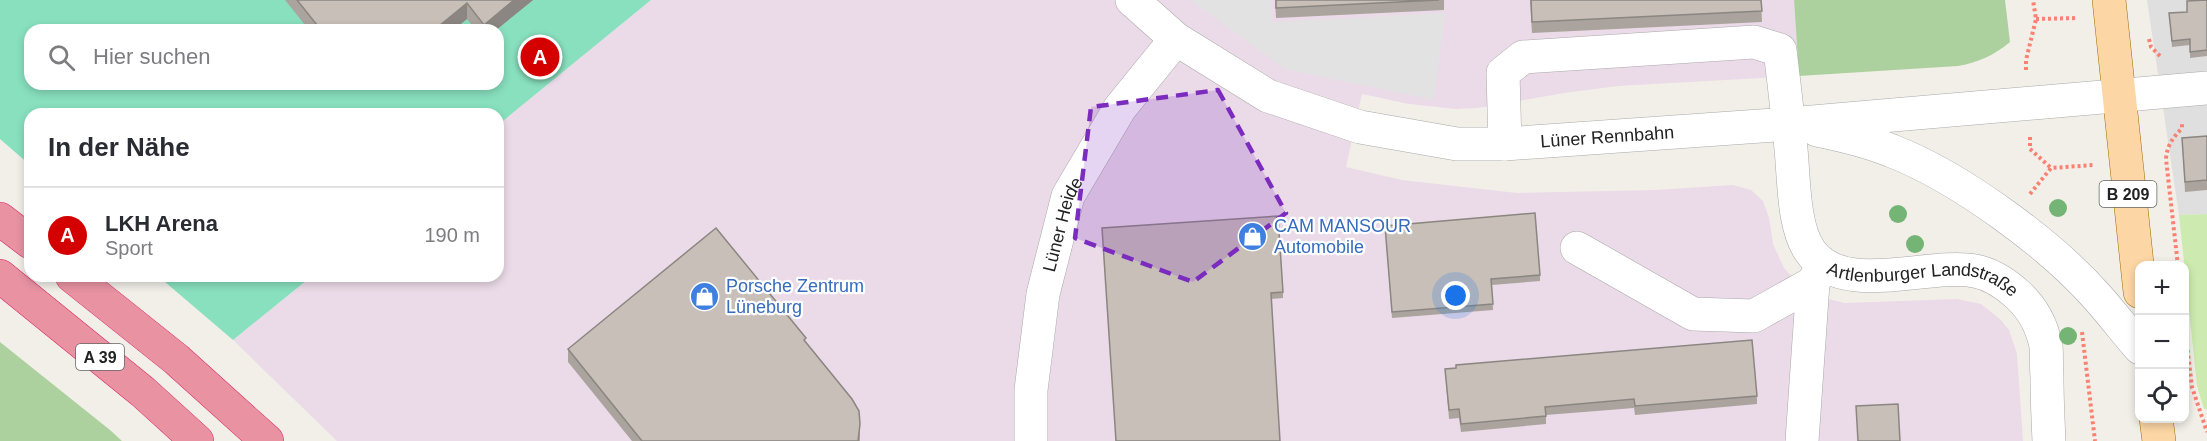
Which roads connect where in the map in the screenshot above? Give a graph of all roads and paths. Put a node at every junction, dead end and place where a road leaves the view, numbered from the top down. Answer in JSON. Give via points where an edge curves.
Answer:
{"nodes":[{"id":1,"x":1132,"y":0,"type":"edge"},
{"id":2,"x":2033,"y":0,"type":"edge"},
{"id":3,"x":2109,"y":0,"type":"edge"},
{"id":4,"x":2036,"y":19,"type":"dead end"},
{"id":5,"x":2148,"y":37,"type":"dead end"},
{"id":6,"x":1176,"y":39,"type":"junction"},
{"id":7,"x":2193,"y":89,"type":"edge"},
{"id":8,"x":2118,"y":95,"type":"junction"},
{"id":9,"x":1789,"y":124,"type":"junction"},
{"id":10,"x":1505,"y":144,"type":"junction"},
{"id":11,"x":2166,"y":159,"type":"dead end"},
{"id":12,"x":0,"y":219,"type":"edge"},
{"id":13,"x":24,"y":237,"type":"edge"},
{"id":14,"x":1577,"y":248,"type":"dead end"},
{"id":15,"x":2136,"y":261,"type":"edge"},
{"id":16,"x":2177,"y":261,"type":"edge"},
{"id":17,"x":1818,"y":273,"type":"junction"},
{"id":18,"x":0,"y":276,"type":"edge"},
{"id":19,"x":80,"y":282,"type":"edge"},
{"id":20,"x":2135,"y":343,"type":"edge"},
{"id":21,"x":2189,"y":362,"type":"edge"},
{"id":22,"x":2157,"y":423,"type":"edge"},
{"id":23,"x":2207,"y":432,"type":"edge"},
{"id":24,"x":197,"y":441,"type":"edge"},
{"id":25,"x":267,"y":441,"type":"edge"},
{"id":26,"x":1031,"y":441,"type":"edge"},
{"id":27,"x":1802,"y":441,"type":"edge"},
{"id":28,"x":2049,"y":441,"type":"edge"},
{"id":29,"x":2159,"y":441,"type":"edge"}],
"edges":[{"from":1,"to":6,"type":"street","name":"Lüner Rennbahn"},
{"from":2,"to":4,"type":"path"},
{"from":3,"to":8,"type":"main road","number":"B 209"},
{"from":5,"to":7,"type":"path","via":[[2151,47],[2166,63],[2178,64]]},
{"from":6,"to":10,"type":"street","name":"Lüner Rennbahn","via":[[1268,96],[1360,127],[1457,144]]},
{"from":6,"to":26,"type":"street","name":"Lüner Heide","via":[[1119,108],[1068,196],[1042,294],[1030,390]]},
{"from":7,"to":8,"type":"street","name":"Lüner Rennbahn"},
{"from":8,"to":9,"type":"street","name":"Lüner Rennbahn"},
{"from":8,"to":15,"type":"main road","number":"B 209"},
{"from":9,"to":10,"type":"street","name":"Lüner Rennbahn"},
{"from":9,"to":10,"type":"street","name":"Artlenburger Landstraße","via":[[1780,50],[1754,42],[1523,57],[1503,72]]},
{"from":9,"to":17,"type":"street","name":"Artlenburger Landstraße","via":[[1800,229]]},
{"from":9,"to":20,"type":"street","via":[[1891,150],[1964,189],[2073,273]]},
{"from":11,"to":16,"type":"path"},
{"from":12,"to":13,"type":"highway"},
{"from":14,"to":17,"type":"street","via":[[1693,314],[1754,316]]},
{"from":17,"to":27,"type":"street"},
{"from":17,"to":28,"type":"street","name":"Artlenburger Landstraße","via":[[1861,276],[1958,269],[1977,271],[2010,288],[2035,315],[2046,346]]},
{"from":18,"to":24,"type":"highway","number":"A 39"},
{"from":19,"to":25,"type":"highway","number":"A 39","via":[[176,359]]},
{"from":21,"to":23,"type":"path","via":[[2192,387]]},
{"from":22,"to":29,"type":"main road"}]}
